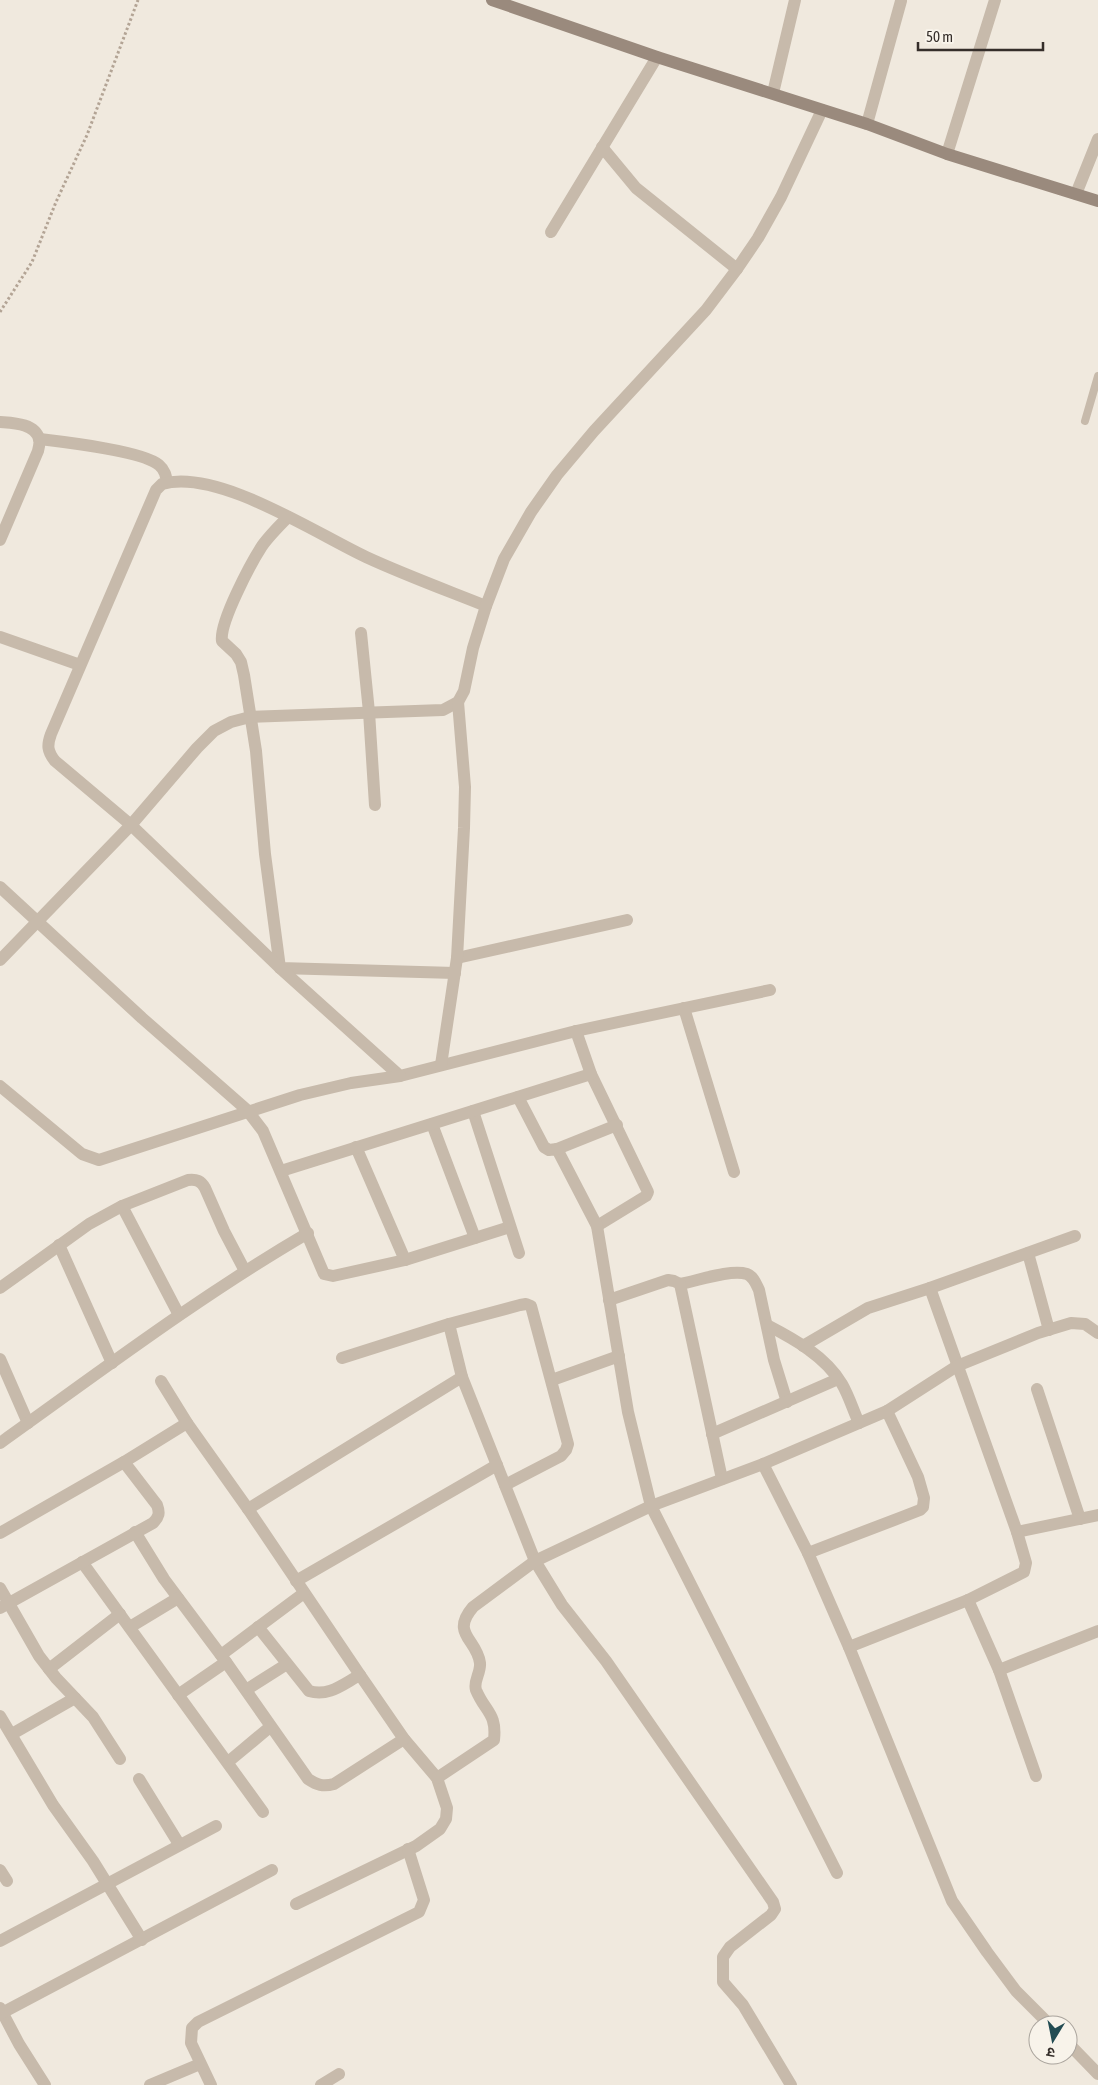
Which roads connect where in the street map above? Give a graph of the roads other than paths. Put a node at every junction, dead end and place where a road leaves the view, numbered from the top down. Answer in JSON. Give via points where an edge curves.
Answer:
{"nodes":[{"id":1,"x":492,"y":0,"type":"edge"},
{"id":2,"x":795,"y":0,"type":"edge"},
{"id":3,"x":995,"y":0,"type":"edge"},
{"id":4,"x":901,"y":1,"type":"edge"},
{"id":5,"x":657,"y":57,"type":"junction"},
{"id":6,"x":773,"y":93,"type":"junction"},
{"id":7,"x":822,"y":110,"type":"junction"},
{"id":8,"x":867,"y":124,"type":"junction"},
{"id":9,"x":1098,"y":139,"type":"edge"},
{"id":10,"x":602,"y":148,"type":"junction"},
{"id":11,"x":947,"y":154,"type":"junction"},
{"id":12,"x":1076,"y":194,"type":"junction"},
{"id":13,"x":1098,"y":201,"type":"edge"},
{"id":14,"x":551,"y":232,"type":"dead end"},
{"id":15,"x":737,"y":269,"type":"junction"},
{"id":16,"x":1098,"y":376,"type":"edge"},
{"id":17,"x":0,"y":422,"type":"edge"},
{"id":18,"x":1086,"y":422,"type":"dead end"},
{"id":19,"x":39,"y":439,"type":"junction"},
{"id":20,"x":167,"y":482,"type":"junction"},
{"id":21,"x":288,"y":517,"type":"junction"},
{"id":22,"x":0,"y":540,"type":"edge"},
{"id":23,"x":486,"y":606,"type":"junction"},
{"id":24,"x":361,"y":633,"type":"dead end"},
{"id":25,"x":0,"y":637,"type":"edge"},
{"id":26,"x":80,"y":666,"type":"junction"},
{"id":27,"x":458,"y":702,"type":"junction"},
{"id":28,"x":369,"y":712,"type":"junction"},
{"id":29,"x":250,"y":717,"type":"junction"},
{"id":30,"x":375,"y":805,"type":"dead end"},
{"id":31,"x":131,"y":825,"type":"junction"},
{"id":32,"x":0,"y":887,"type":"edge"},
{"id":33,"x":627,"y":920,"type":"dead end"},
{"id":34,"x":36,"y":922,"type":"junction"},
{"id":35,"x":457,"y":958,"type":"junction"},
{"id":36,"x":0,"y":960,"type":"edge"},
{"id":37,"x":280,"y":968,"type":"junction"},
{"id":38,"x":455,"y":973,"type":"junction"},
{"id":39,"x":770,"y":990,"type":"dead end"},
{"id":40,"x":684,"y":1008,"type":"junction"},
{"id":41,"x":576,"y":1031,"type":"junction"},
{"id":42,"x":441,"y":1065,"type":"junction"},
{"id":43,"x":591,"y":1074,"type":"junction"},
{"id":44,"x":400,"y":1076,"type":"junction"},
{"id":45,"x":0,"y":1086,"type":"edge"},
{"id":46,"x":518,"y":1097,"type":"junction"},
{"id":47,"x":248,"y":1110,"type":"junction"},
{"id":48,"x":473,"y":1111,"type":"junction"},
{"id":49,"x":432,"y":1124,"type":"junction"},
{"id":50,"x":617,"y":1126,"type":"junction"},
{"id":51,"x":356,"y":1147,"type":"junction"},
{"id":52,"x":557,"y":1149,"type":"junction"},
{"id":53,"x":281,"y":1171,"type":"junction"},
{"id":54,"x":734,"y":1172,"type":"dead end"},
{"id":55,"x":122,"y":1206,"type":"junction"},
{"id":56,"x":597,"y":1226,"type":"junction"},
{"id":57,"x":510,"y":1227,"type":"junction"},
{"id":58,"x":308,"y":1233,"type":"junction"},
{"id":59,"x":1075,"y":1236,"type":"dead end"},
{"id":60,"x":475,"y":1238,"type":"junction"},
{"id":61,"x":59,"y":1245,"type":"junction"},
{"id":62,"x":519,"y":1253,"type":"dead end"},
{"id":63,"x":1028,"y":1253,"type":"junction"},
{"id":64,"x":405,"y":1260,"type":"junction"},
{"id":65,"x":245,"y":1271,"type":"junction"},
{"id":66,"x":680,"y":1284,"type":"junction"},
{"id":67,"x":0,"y":1288,"type":"edge"},
{"id":68,"x":930,"y":1288,"type":"junction"},
{"id":69,"x":609,"y":1300,"type":"junction"},
{"id":70,"x":178,"y":1315,"type":"junction"},
{"id":71,"x":449,"y":1324,"type":"junction"},
{"id":72,"x":767,"y":1325,"type":"junction"},
{"id":73,"x":1049,"y":1330,"type":"junction"},
{"id":74,"x":1098,"y":1333,"type":"edge"},
{"id":75,"x":803,"y":1346,"type":"junction"},
{"id":76,"x":619,"y":1356,"type":"junction"},
{"id":77,"x":342,"y":1358,"type":"dead end"},
{"id":78,"x":0,"y":1359,"type":"edge"},
{"id":79,"x":112,"y":1363,"type":"junction"},
{"id":80,"x":957,"y":1366,"type":"junction"},
{"id":81,"x":462,"y":1377,"type":"junction"},
{"id":82,"x":838,"y":1379,"type":"junction"},
{"id":83,"x":552,"y":1380,"type":"junction"},
{"id":84,"x":161,"y":1381,"type":"dead end"},
{"id":85,"x":1037,"y":1389,"type":"dead end"},
{"id":86,"x":787,"y":1402,"type":"junction"},
{"id":87,"x":887,"y":1410,"type":"junction"},
{"id":88,"x":28,"y":1423,"type":"junction"},
{"id":89,"x":187,"y":1423,"type":"junction"},
{"id":90,"x":858,"y":1423,"type":"junction"},
{"id":91,"x":712,"y":1434,"type":"junction"},
{"id":92,"x":0,"y":1443,"type":"edge"},
{"id":93,"x":124,"y":1462,"type":"junction"},
{"id":94,"x":497,"y":1464,"type":"junction"},
{"id":95,"x":763,"y":1464,"type":"junction"},
{"id":96,"x":722,"y":1479,"type":"junction"},
{"id":97,"x":505,"y":1485,"type":"junction"},
{"id":98,"x":651,"y":1506,"type":"junction"},
{"id":99,"x":248,"y":1509,"type":"junction"},
{"id":100,"x":1098,"y":1514,"type":"edge"},
{"id":101,"x":1080,"y":1519,"type":"junction"},
{"id":102,"x":0,"y":1532,"type":"edge"},
{"id":103,"x":135,"y":1532,"type":"junction"},
{"id":104,"x":1017,"y":1532,"type":"junction"},
{"id":105,"x":808,"y":1553,"type":"junction"},
{"id":106,"x":535,"y":1561,"type":"junction"},
{"id":107,"x":82,"y":1562,"type":"junction"},
{"id":108,"x":296,"y":1581,"type":"junction"},
{"id":109,"x":0,"y":1588,"type":"edge"},
{"id":110,"x":304,"y":1593,"type":"junction"},
{"id":111,"x":178,"y":1598,"type":"junction"},
{"id":112,"x":968,"y":1600,"type":"junction"},
{"id":113,"x":4,"y":1605,"type":"edge"},
{"id":114,"x":120,"y":1614,"type":"junction"},
{"id":115,"x":130,"y":1627,"type":"junction"},
{"id":116,"x":258,"y":1628,"type":"junction"},
{"id":117,"x":1098,"y":1631,"type":"edge"},
{"id":118,"x":849,"y":1647,"type":"junction"},
{"id":119,"x":223,"y":1659,"type":"junction"},
{"id":120,"x":287,"y":1664,"type":"junction"},
{"id":121,"x":49,"y":1670,"type":"junction"},
{"id":122,"x":999,"y":1670,"type":"junction"},
{"id":123,"x":360,"y":1675,"type":"junction"},
{"id":124,"x":246,"y":1690,"type":"junction"},
{"id":125,"x":178,"y":1695,"type":"junction"},
{"id":126,"x":75,"y":1698,"type":"junction"},
{"id":127,"x":0,"y":1716,"type":"edge"},
{"id":128,"x":270,"y":1727,"type":"junction"},
{"id":129,"x":12,"y":1734,"type":"junction"},
{"id":130,"x":404,"y":1739,"type":"junction"},
{"id":131,"x":120,"y":1759,"type":"dead end"},
{"id":132,"x":228,"y":1762,"type":"junction"},
{"id":133,"x":1036,"y":1776,"type":"dead end"},
{"id":134,"x":437,"y":1778,"type":"junction"},
{"id":135,"x":139,"y":1779,"type":"dead end"},
{"id":136,"x":262,"y":1812,"type":"dead end"},
{"id":137,"x":216,"y":1826,"type":"dead end"},
{"id":138,"x":180,"y":1844,"type":"junction"},
{"id":139,"x":408,"y":1849,"type":"junction"},
{"id":140,"x":272,"y":1870,"type":"dead end"},
{"id":141,"x":837,"y":1873,"type":"dead end"},
{"id":142,"x":108,"y":1883,"type":"junction"},
{"id":143,"x":296,"y":1904,"type":"dead end"},
{"id":144,"x":142,"y":1940,"type":"junction"},
{"id":145,"x":0,"y":1942,"type":"edge"},
{"id":146,"x":1,"y":2010,"type":"edge"},
{"id":147,"x":1040,"y":2015,"type":"edge"},
{"id":148,"x":1078,"y":2054,"type":"edge"},
{"id":149,"x":200,"y":2064,"type":"junction"},
{"id":150,"x":339,"y":2074,"type":"dead end"},
{"id":151,"x":1098,"y":2074,"type":"edge"},
{"id":152,"x":45,"y":2085,"type":"edge"},
{"id":153,"x":150,"y":2085,"type":"edge"},
{"id":154,"x":211,"y":2085,"type":"edge"},
{"id":155,"x":320,"y":2085,"type":"edge"},
{"id":156,"x":791,"y":2085,"type":"edge"}],
"edges":[{"from":1,"to":5,"type":"street"},
{"from":2,"to":6,"type":"street"},
{"from":3,"to":11,"type":"street"},
{"from":4,"to":8,"type":"street"},
{"from":5,"to":6,"type":"street"},
{"from":5,"to":10,"type":"street"},
{"from":6,"to":7,"type":"street"},
{"from":7,"to":8,"type":"street"},
{"from":7,"to":15,"type":"street","via":[[781,197]]},
{"from":8,"to":11,"type":"street"},
{"from":9,"to":12,"type":"street"},
{"from":10,"to":14,"type":"street"},
{"from":10,"to":15,"type":"street","via":[[636,188]]},
{"from":11,"to":12,"type":"street"},
{"from":12,"to":13,"type":"street"},
{"from":15,"to":23,"type":"street","via":[[706,310],[557,475],[504,559]]},
{"from":16,"to":18,"type":"lane"},
{"from":17,"to":19,"type":"street","via":[[24,425],[35,431]]},
{"from":19,"to":20,"type":"street","via":[[90,446],[155,462],[165,472]]},
{"from":19,"to":22,"type":"street","via":[[38,451]]},
{"from":20,"to":21,"type":"street","via":[[207,484]]},
{"from":20,"to":26,"type":"street","via":[[156,490]]},
{"from":21,"to":23,"type":"street","via":[[368,557]]},
{"from":21,"to":29,"type":"street","via":[[262,546],[221,634],[222,641],[241,662]]},
{"from":23,"to":27,"type":"street","via":[[464,691]]},
{"from":24,"to":28,"type":"street"},
{"from":25,"to":26,"type":"street"},
{"from":26,"to":31,"type":"street","via":[[47,745],[49,754]]},
{"from":27,"to":28,"type":"street","via":[[443,710]]},
{"from":27,"to":35,"type":"street","via":[[465,796]]},
{"from":28,"to":29,"type":"street"},
{"from":28,"to":30,"type":"street"},
{"from":29,"to":31,"type":"street","via":[[214,731]]},
{"from":29,"to":37,"type":"street"},
{"from":31,"to":34,"type":"street"},
{"from":31,"to":37,"type":"street"},
{"from":32,"to":34,"type":"street"},
{"from":33,"to":35,"type":"street"},
{"from":34,"to":36,"type":"street"},
{"from":34,"to":47,"type":"street"},
{"from":35,"to":38,"type":"street"},
{"from":37,"to":38,"type":"street"},
{"from":37,"to":44,"type":"street"},
{"from":38,"to":42,"type":"street"},
{"from":39,"to":40,"type":"street"},
{"from":40,"to":41,"type":"street"},
{"from":40,"to":54,"type":"street"},
{"from":41,"to":42,"type":"street"},
{"from":41,"to":43,"type":"street"},
{"from":42,"to":44,"type":"street"},
{"from":43,"to":46,"type":"street"},
{"from":43,"to":50,"type":"street"},
{"from":44,"to":47,"type":"street","via":[[317,1091]]},
{"from":45,"to":47,"type":"street","via":[[82,1154],[99,1160]]},
{"from":46,"to":48,"type":"street"},
{"from":46,"to":52,"type":"street","via":[[544,1147]]},
{"from":47,"to":53,"type":"street","via":[[263,1131]]},
{"from":48,"to":49,"type":"street"},
{"from":48,"to":57,"type":"street"},
{"from":49,"to":51,"type":"street"},
{"from":49,"to":60,"type":"street"},
{"from":50,"to":52,"type":"street"},
{"from":50,"to":56,"type":"street","via":[[648,1192]]},
{"from":51,"to":53,"type":"street"},
{"from":51,"to":64,"type":"street"},
{"from":52,"to":56,"type":"street"},
{"from":53,"to":58,"type":"street"},
{"from":55,"to":61,"type":"street"},
{"from":55,"to":65,"type":"street","via":[[188,1180],[202,1182]]},
{"from":55,"to":70,"type":"street"},
{"from":56,"to":69,"type":"street"},
{"from":57,"to":60,"type":"street"},
{"from":57,"to":62,"type":"street"},
{"from":58,"to":64,"type":"street","via":[[324,1274],[329,1276]]},
{"from":58,"to":65,"type":"street"},
{"from":59,"to":63,"type":"street"},
{"from":60,"to":64,"type":"street"},
{"from":61,"to":67,"type":"street"},
{"from":61,"to":79,"type":"street"},
{"from":63,"to":68,"type":"street"},
{"from":63,"to":73,"type":"street"},
{"from":65,"to":70,"type":"street"},
{"from":66,"to":69,"type":"street","via":[[668,1280]]},
{"from":66,"to":72,"type":"street","via":[[734,1273],[748,1274],[759,1290]]},
{"from":66,"to":91,"type":"street"},
{"from":68,"to":75,"type":"street","via":[[868,1308]]},
{"from":68,"to":80,"type":"street"},
{"from":69,"to":76,"type":"street"},
{"from":70,"to":79,"type":"street"},
{"from":71,"to":77,"type":"street"},
{"from":71,"to":81,"type":"street"},
{"from":71,"to":83,"type":"street","via":[[526,1304],[531,1306]]},
{"from":72,"to":75,"type":"street"},
{"from":72,"to":86,"type":"street"},
{"from":73,"to":74,"type":"street","via":[[1078,1323]]},
{"from":73,"to":80,"type":"street"},
{"from":75,"to":82,"type":"street"},
{"from":76,"to":83,"type":"street"},
{"from":76,"to":98,"type":"street","via":[[628,1412]]},
{"from":78,"to":88,"type":"street"},
{"from":79,"to":88,"type":"street"},
{"from":80,"to":87,"type":"street"},
{"from":80,"to":104,"type":"street"},
{"from":81,"to":94,"type":"street"},
{"from":81,"to":99,"type":"street"},
{"from":82,"to":86,"type":"street"},
{"from":82,"to":90,"type":"street"},
{"from":83,"to":97,"type":"street","via":[[568,1444],[566,1450],[561,1456]]},
{"from":84,"to":89,"type":"street"},
{"from":85,"to":101,"type":"street"},
{"from":86,"to":91,"type":"street"},
{"from":87,"to":90,"type":"street"},
{"from":87,"to":105,"type":"street","via":[[918,1477],[923,1507]]},
{"from":88,"to":92,"type":"street"},
{"from":89,"to":93,"type":"street"},
{"from":89,"to":99,"type":"street"},
{"from":90,"to":95,"type":"street"},
{"from":91,"to":96,"type":"street"},
{"from":93,"to":102,"type":"street"},
{"from":93,"to":103,"type":"street","via":[[159,1511],[153,1523]]},
{"from":94,"to":97,"type":"street"},
{"from":94,"to":108,"type":"street"},
{"from":95,"to":96,"type":"street"},
{"from":95,"to":105,"type":"street"},
{"from":96,"to":98,"type":"street"},
{"from":97,"to":106,"type":"street"},
{"from":98,"to":106,"type":"street"},
{"from":98,"to":141,"type":"street"},
{"from":99,"to":108,"type":"street"},
{"from":100,"to":101,"type":"street"},
{"from":101,"to":104,"type":"street"},
{"from":103,"to":107,"type":"street"},
{"from":103,"to":111,"type":"street"},
{"from":104,"to":112,"type":"street","via":[[1026,1563],[1024,1572]]},
{"from":105,"to":118,"type":"street"},
{"from":106,"to":134,"type":"street","via":[[473,1607],[465,1617],[464,1631],[480,1660],[476,1689],[495,1723],[494,1740]]},
{"from":106,"to":156,"type":"street","via":[[562,1605],[606,1661],[773,1902],[775,1909],[771,1915],[723,1957],[723,1982],[743,2005]]},
{"from":107,"to":113,"type":"street"},
{"from":107,"to":114,"type":"street"},
{"from":108,"to":110,"type":"street"},
{"from":109,"to":113,"type":"street"},
{"from":110,"to":116,"type":"street"},
{"from":110,"to":123,"type":"street"},
{"from":111,"to":115,"type":"street"},
{"from":111,"to":119,"type":"street"},
{"from":112,"to":118,"type":"street"},
{"from":112,"to":122,"type":"street"},
{"from":113,"to":121,"type":"street"},
{"from":114,"to":115,"type":"street"},
{"from":114,"to":121,"type":"street"},
{"from":115,"to":125,"type":"street"},
{"from":116,"to":119,"type":"street"},
{"from":116,"to":120,"type":"street"},
{"from":117,"to":122,"type":"street"},
{"from":118,"to":147,"type":"street","via":[[952,1901],[1016,1991]]},
{"from":119,"to":124,"type":"street"},
{"from":119,"to":125,"type":"street"},
{"from":120,"to":123,"type":"street","via":[[309,1691],[317,1693],[328,1693]]},
{"from":120,"to":124,"type":"street"},
{"from":121,"to":126,"type":"street"},
{"from":122,"to":133,"type":"street"},
{"from":123,"to":130,"type":"street"},
{"from":124,"to":128,"type":"street"},
{"from":125,"to":132,"type":"street"},
{"from":126,"to":129,"type":"street"},
{"from":126,"to":131,"type":"street","via":[[93,1717]]},
{"from":127,"to":129,"type":"street"},
{"from":128,"to":130,"type":"street","via":[[308,1779],[325,1786],[334,1784]]},
{"from":128,"to":132,"type":"street"},
{"from":129,"to":142,"type":"street","via":[[53,1804]]},
{"from":130,"to":134,"type":"street"},
{"from":132,"to":136,"type":"street"},
{"from":134,"to":139,"type":"street","via":[[447,1808],[446,1818],[440,1829]]},
{"from":135,"to":138,"type":"street"},
{"from":137,"to":138,"type":"street"},
{"from":138,"to":142,"type":"street"},
{"from":139,"to":143,"type":"street"},
{"from":139,"to":149,"type":"street","via":[[424,1900],[419,1912],[198,2022],[190,2034]]},
{"from":140,"to":144,"type":"street"},
{"from":142,"to":144,"type":"street"},
{"from":142,"to":145,"type":"street"},
{"from":144,"to":146,"type":"street"},
{"from":146,"to":152,"type":"street"},
{"from":148,"to":151,"type":"street"},
{"from":149,"to":153,"type":"street"},
{"from":149,"to":154,"type":"street"},
{"from":150,"to":155,"type":"street"}]}
